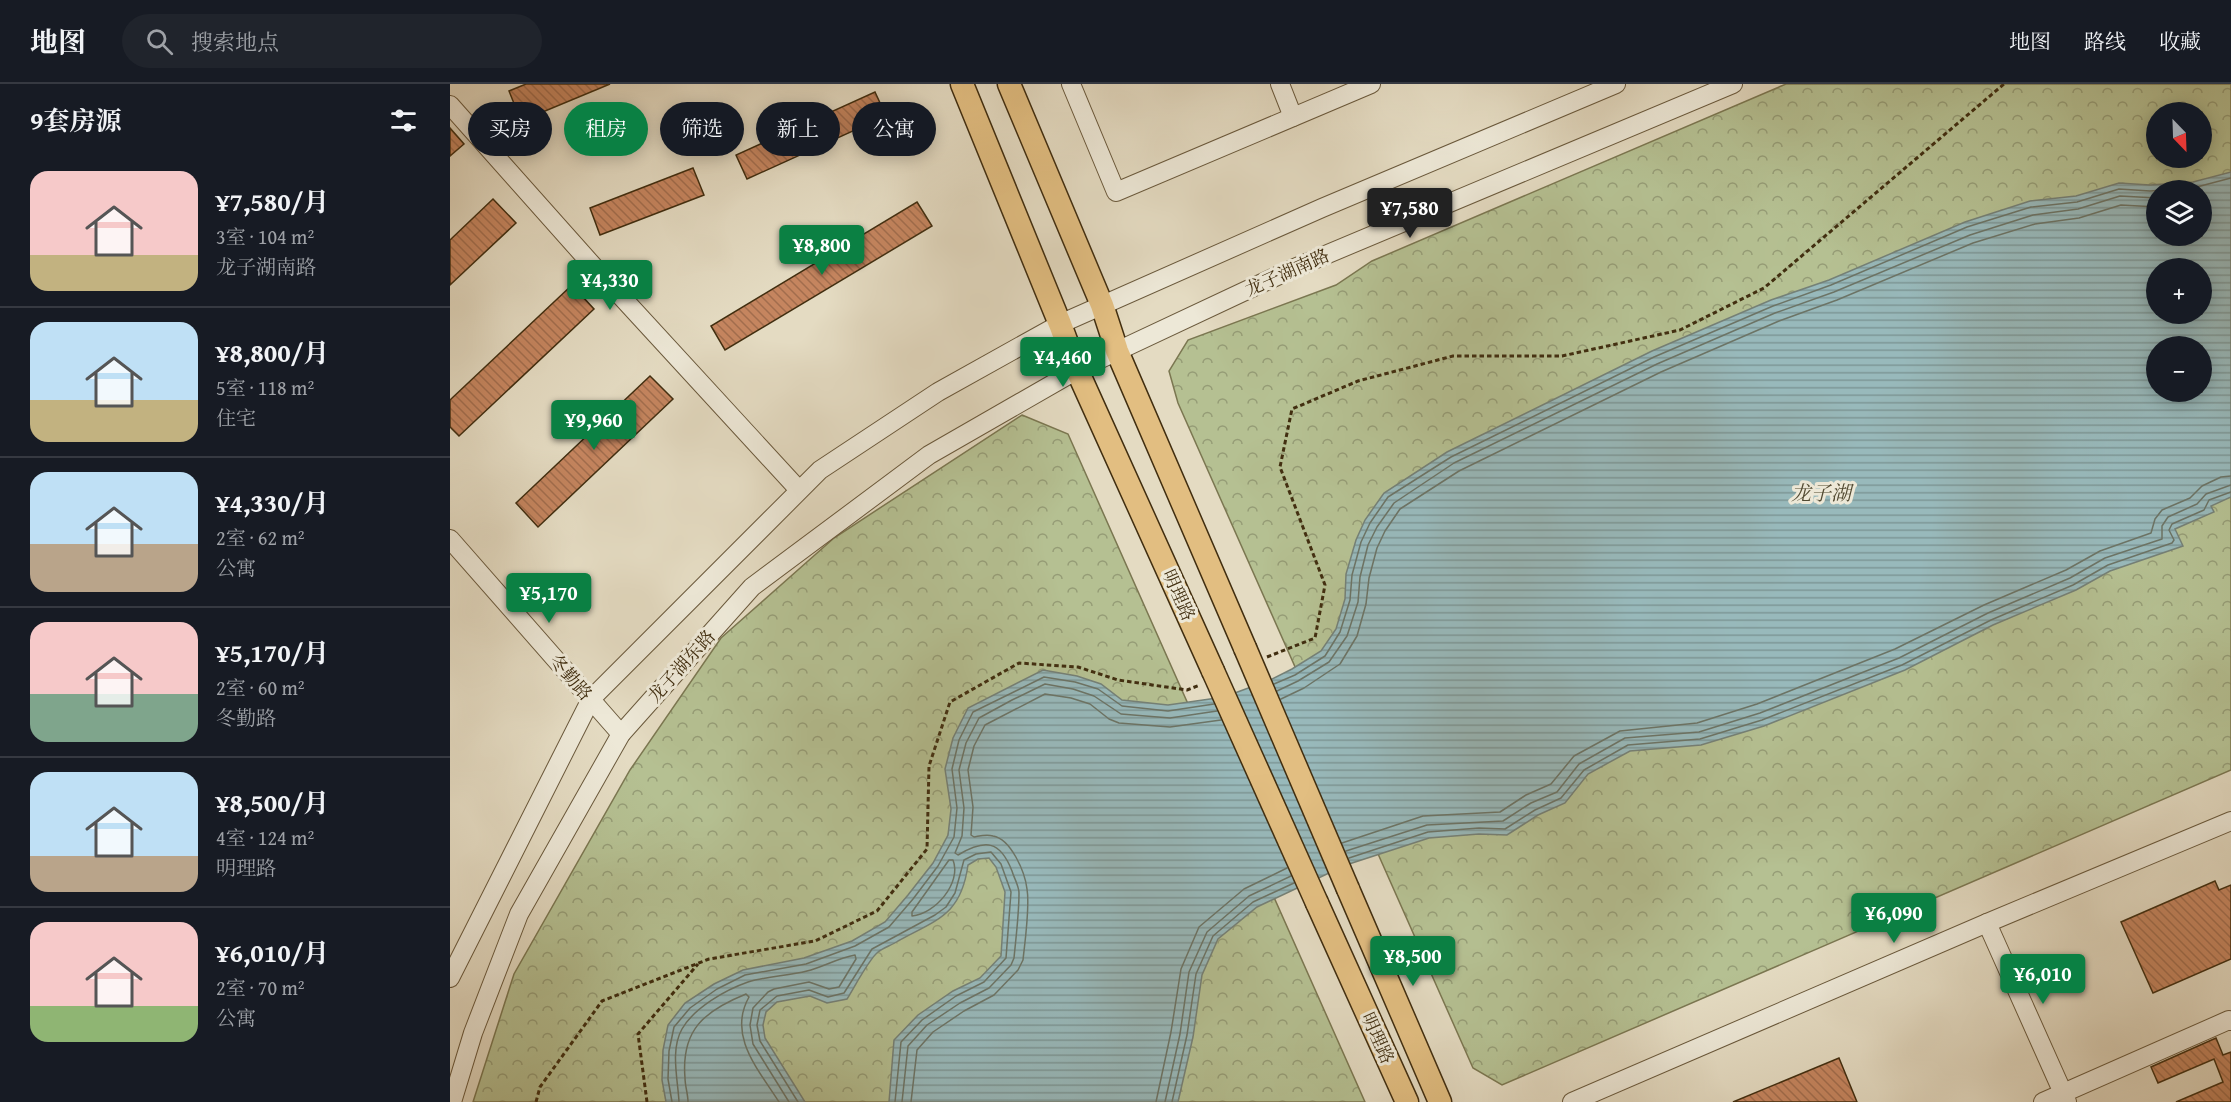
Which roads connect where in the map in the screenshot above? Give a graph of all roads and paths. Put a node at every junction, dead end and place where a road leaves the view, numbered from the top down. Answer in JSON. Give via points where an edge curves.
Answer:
{"nodes":[{"id":1,"x":962,"y":84,"type":"edge"},
{"id":2,"x":1009,"y":84,"type":"edge"},
{"id":3,"x":1071,"y":84,"type":"edge"},
{"id":4,"x":1280,"y":84,"type":"edge"},
{"id":5,"x":1371,"y":84,"type":"edge"},
{"id":6,"x":1616,"y":84,"type":"edge"},
{"id":7,"x":1733,"y":84,"type":"edge"},
{"id":8,"x":2004,"y":84,"type":"edge"},
{"id":9,"x":450,"y":105,"type":"edge"},
{"id":10,"x":1293,"y":117,"type":"junction"},
{"id":11,"x":1102,"y":305,"type":"junction"},
{"id":12,"x":1060,"y":324,"type":"junction"},
{"id":13,"x":1118,"y":351,"type":"junction"},
{"id":14,"x":1077,"y":370,"type":"junction"},
{"id":15,"x":799,"y":490,"type":"junction"},
{"id":16,"x":450,"y":539,"type":"edge"},
{"id":17,"x":1253,"y":654,"type":"junction"},
{"id":18,"x":1211,"y":676,"type":"junction"},
{"id":19,"x":591,"y":699,"type":"junction"},
{"id":20,"x":621,"y":734,"type":"junction"},
{"id":21,"x":2231,"y":821,"type":"edge"},
{"id":22,"x":1987,"y":923,"type":"junction"},
{"id":23,"x":699,"y":963,"type":"junction"},
{"id":24,"x":450,"y":978,"type":"edge"},
{"id":25,"x":2231,"y":1021,"type":"edge"},
{"id":26,"x":2065,"y":1098,"type":"edge"},
{"id":27,"x":452,"y":1102,"type":"edge"},
{"id":28,"x":536,"y":1102,"type":"edge"},
{"id":29,"x":647,"y":1102,"type":"edge"},
{"id":30,"x":1407,"y":1102,"type":"edge"},
{"id":31,"x":1440,"y":1102,"type":"edge"},
{"id":32,"x":1572,"y":1102,"type":"edge"},
{"id":33,"x":2043,"y":1102,"type":"edge"}],
"edges":[{"from":1,"to":12,"type":"main road","name":"明理路"},
{"from":2,"to":11,"type":"main road","name":"明理路"},
{"from":3,"to":10,"type":"street","via":[[1116,192]]},
{"from":4,"to":10,"type":"street"},
{"from":5,"to":10,"type":"street"},
{"from":6,"to":11,"type":"street"},
{"from":7,"to":13,"type":"street","name":"龙子湖南路","via":[[1292,269]]},
{"from":8,"to":17,"type":"path","via":[[1764,288],[1680,330],[1562,356],[1453,356],[1358,381],[1292,409],[1280,467],[1325,585],[1315,638]]},
{"from":9,"to":15,"type":"street"},
{"from":11,"to":12,"type":"street"},
{"from":11,"to":13,"type":"main road","name":"明理路"},
{"from":12,"to":14,"type":"main road","name":"明理路"},
{"from":12,"to":15,"type":"street","via":[[938,392],[819,470]]},
{"from":13,"to":14,"type":"street","name":"龙子湖南路"},
{"from":13,"to":17,"type":"main road","name":"明理路"},
{"from":14,"to":18,"type":"main road","name":"明理路"},
{"from":14,"to":20,"type":"street","name":"龙子湖东路","via":[[929,455],[752,587]]},
{"from":15,"to":19,"type":"street"},
{"from":16,"to":19,"type":"street","name":"冬勤路"},
{"from":17,"to":31,"type":"main road","name":"明理路","bridge":true},
{"from":18,"to":23,"type":"path","via":[[1187,690],[1118,680],[1078,667],[1019,663],[950,702],[929,766],[927,849],[877,911],[815,941]]},
{"from":18,"to":30,"type":"main road","name":"明理路","bridge":true},
{"from":19,"to":20,"type":"street","name":"冬勤路"},
{"from":19,"to":24,"type":"street"},
{"from":20,"to":27,"type":"street","name":"龙子湖东路","via":[[519,915],[473,1033]]},
{"from":21,"to":22,"type":"street"},
{"from":22,"to":26,"type":"street"},
{"from":22,"to":32,"type":"street"},
{"from":23,"to":28,"type":"path","via":[[602,1001],[540,1088]]},
{"from":23,"to":29,"type":"path","via":[[638,1034]]},
{"from":25,"to":26,"type":"street"},
{"from":26,"to":33,"type":"street"}]}
